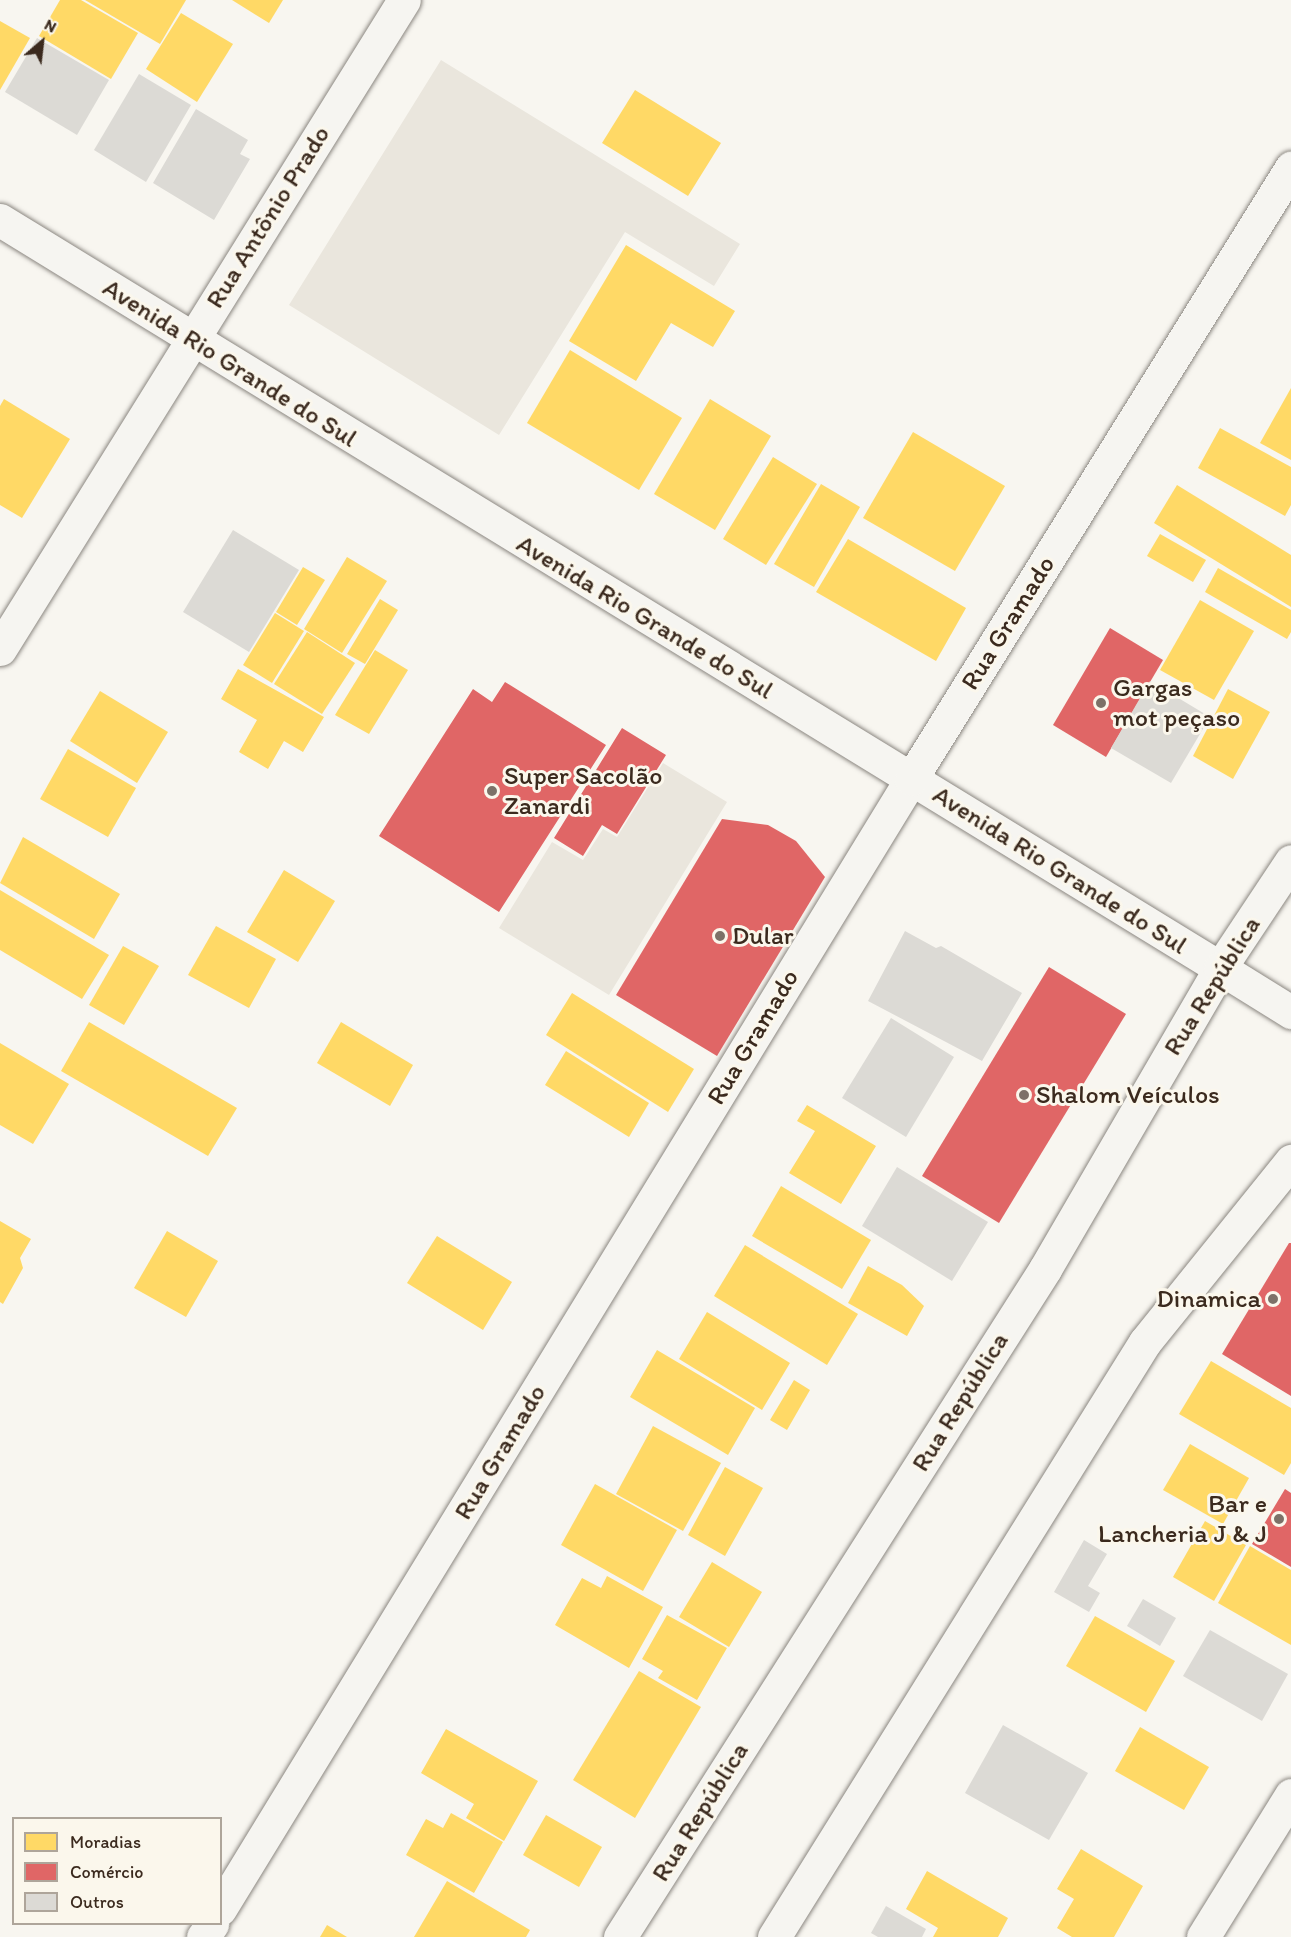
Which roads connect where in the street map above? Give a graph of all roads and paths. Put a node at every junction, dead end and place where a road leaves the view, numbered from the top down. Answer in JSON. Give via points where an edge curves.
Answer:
{"nodes":[{"id":1,"x":404,"y":0,"type":"edge"},
{"id":2,"x":1291,"y":168,"type":"edge"},
{"id":3,"x":0,"y":220,"type":"edge"},
{"id":4,"x":191,"y":339,"type":"junction"},
{"id":5,"x":0,"y":649,"type":"edge"},
{"id":6,"x":911,"y":779,"type":"junction"},
{"id":7,"x":1291,"y":861,"type":"edge"},
{"id":8,"x":1220,"y":968,"type":"junction"},
{"id":9,"x":1291,"y":1012,"type":"edge"},
{"id":10,"x":1291,"y":1161,"type":"edge"},
{"id":11,"x":1291,"y":1795,"type":"edge"},
{"id":12,"x":222,"y":1906,"type":"edge"},
{"id":13,"x":620,"y":1937,"type":"edge"},
{"id":14,"x":774,"y":1937,"type":"edge"},
{"id":15,"x":1203,"y":1937,"type":"edge"}],
"edges":[{"from":1,"to":4,"type":"street","name":"Rua Antônio Prado"},
{"from":2,"to":6,"type":"street","name":"Rua Gramado"},
{"from":3,"to":4,"type":"street","name":"Avenida Rio Grande do Sul"},
{"from":4,"to":5,"type":"street","name":"Rua Antônio Prado"},
{"from":4,"to":6,"type":"street","name":"Avenida Rio Grande do Sul"},
{"from":6,"to":8,"type":"street","name":"Avenida Rio Grande do Sul"},
{"from":6,"to":12,"type":"street","name":"Rua Gramado"},
{"from":7,"to":8,"type":"street","name":"Rua República"},
{"from":8,"to":9,"type":"street","name":"Avenida Rio Grande do Sul"},
{"from":8,"to":13,"type":"street","name":"Rua República","via":[[1044,1269]]},
{"from":10,"to":14,"type":"street","via":[[1145,1342]]},
{"from":11,"to":15,"type":"street"}]}
